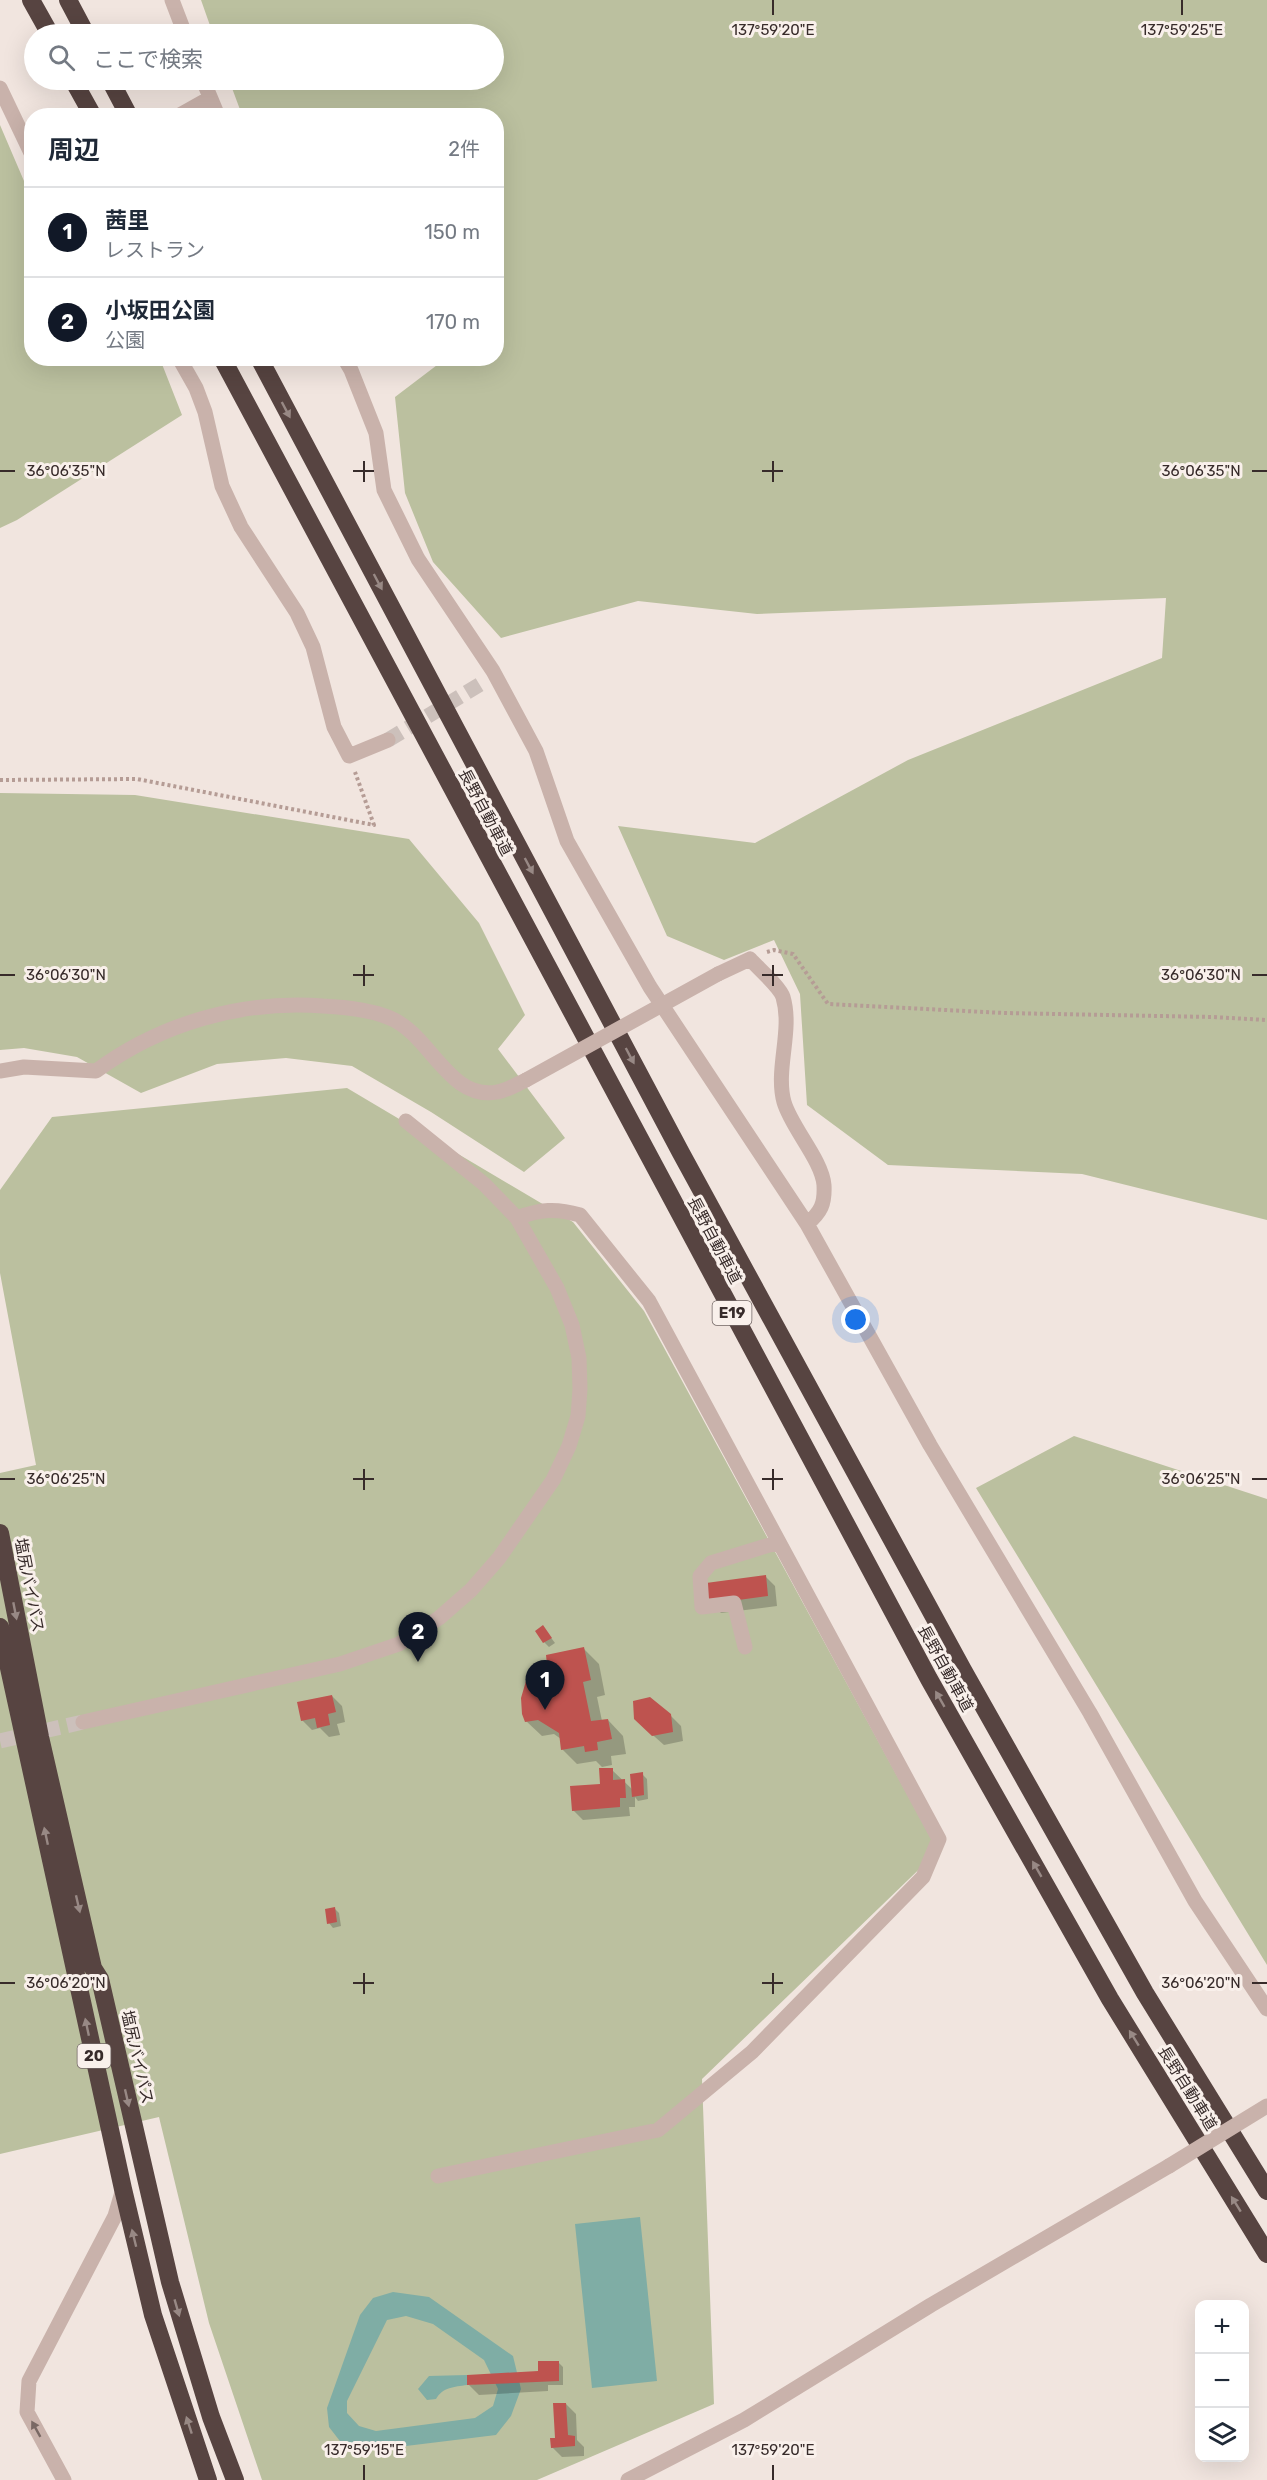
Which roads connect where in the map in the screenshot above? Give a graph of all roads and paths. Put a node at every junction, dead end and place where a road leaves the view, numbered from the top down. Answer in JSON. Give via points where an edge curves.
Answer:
{"nodes":[{"id":1,"x":31,"y":0,"type":"edge"},
{"id":2,"x":68,"y":0,"type":"edge"},
{"id":3,"x":172,"y":0,"type":"edge"},
{"id":4,"x":44,"y":24,"type":"edge"},
{"id":5,"x":81,"y":24,"type":"edge"},
{"id":6,"x":181,"y":24,"type":"edge"},
{"id":7,"x":0,"y":88,"type":"edge"},
{"id":8,"x":79,"y":90,"type":"edge"},
{"id":9,"x":115,"y":90,"type":"edge"},
{"id":10,"x":207,"y":90,"type":"edge"},
{"id":11,"x":210,"y":98,"type":"junction"},
{"id":12,"x":89,"y":108,"type":"edge"},
{"id":13,"x":125,"y":108,"type":"edge"},
{"id":14,"x":192,"y":108,"type":"edge"},
{"id":15,"x":214,"y":108,"type":"edge"},
{"id":16,"x":24,"y":138,"type":"edge"},
{"id":17,"x":184,"y":366,"type":"edge"},
{"id":18,"x":226,"y":366,"type":"edge"},
{"id":19,"x":263,"y":366,"type":"edge"},
{"id":20,"x":349,"y":366,"type":"edge"},
{"id":21,"x":388,"y":740,"type":"tunnel mouth"},
{"id":22,"x":349,"y":756,"type":"junction"},
{"id":23,"x":0,"y":780,"type":"edge"},
{"id":24,"x":750,"y":959,"type":"junction"},
{"id":25,"x":1267,"y":1020,"type":"edge"},
{"id":26,"x":0,"y":1071,"type":"edge"},
{"id":27,"x":405,"y":1121,"type":"dead end"},
{"id":28,"x":517,"y":1218,"type":"junction"},
{"id":29,"x":807,"y":1224,"type":"junction"},
{"id":30,"x":0,"y":1533,"type":"edge"},
{"id":31,"x":780,"y":1542,"type":"junction"},
{"id":32,"x":0,"y":1627,"type":"edge"},
{"id":33,"x":745,"y":1647,"type":"dead end"},
{"id":34,"x":83,"y":1722,"type":"tunnel mouth"},
{"id":35,"x":1267,"y":2009,"type":"edge"},
{"id":36,"x":1267,"y":2106,"type":"edge"},
{"id":37,"x":438,"y":2176,"type":"dead end"},
{"id":38,"x":123,"y":2189,"type":"junction"},
{"id":39,"x":1267,"y":2191,"type":"edge"},
{"id":40,"x":1267,"y":2254,"type":"edge"},
{"id":41,"x":64,"y":2480,"type":"edge"},
{"id":42,"x":208,"y":2480,"type":"edge"},
{"id":43,"x":235,"y":2480,"type":"edge"},
{"id":44,"x":628,"y":2480,"type":"edge"}],
"edges":[{"from":1,"to":4,"type":"highway"},
{"from":2,"to":5,"type":"highway"},
{"from":3,"to":6,"type":"street"},
{"from":7,"to":16,"type":"street"},
{"from":8,"to":12,"type":"highway"},
{"from":9,"to":13,"type":"highway"},
{"from":10,"to":11,"type":"street"},
{"from":11,"to":14,"type":"street"},
{"from":11,"to":15,"type":"street"},
{"from":17,"to":22,"type":"street","via":[[205,412],[222,486],[241,527],[297,613],[313,647],[334,727]]},
{"from":40,"to":18,"type":"highway","name":"長野自動車道","number":"E19","one_way":true,"via":[[1110,1998],[929,1679]]},
{"from":19,"to":39,"type":"highway","name":"長野自動車道","number":"E19","one_way":true,"via":[[681,1153],[952,1650],[1145,1994]]},
{"from":20,"to":29,"type":"street","via":[[376,433],[384,490],[418,559],[536,751],[567,841],[656,997]]},
{"from":21,"to":22,"type":"street"},
{"from":22,"to":23,"type":"path","via":[[374,825],[137,779]]},
{"from":24,"to":25,"type":"path","via":[[774,950],[793,954],[828,1004]]},
{"from":24,"to":26,"type":"street","bridge":true,"via":[[526,1080],[496,1092],[477,1092],[459,1085],[408,1028],[389,1018],[351,1008],[298,1004],[248,1007],[186,1023],[121,1053],[96,1071],[24,1067]]},
{"from":24,"to":29,"type":"street","via":[[782,996],[784,1103],[823,1181],[824,1202]]},
{"from":27,"to":28,"type":"street","via":[[484,1184]]},
{"from":28,"to":31,"type":"street","via":[[537,1210],[580,1215],[649,1301]]},
{"from":28,"to":34,"type":"street","via":[[557,1288],[572,1325],[580,1389],[578,1416],[553,1480],[500,1558],[439,1618],[399,1644],[340,1664]]},
{"from":29,"to":35,"type":"street","via":[[930,1445],[1090,1713],[1195,1901]]},
{"from":30,"to":43,"type":"highway","name":"塩尻バイパス","number":"20","one_way":true,"via":[[43,1749],[156,2227],[190,2350]]},
{"from":31,"to":33,"type":"street","via":[[711,1563],[700,1576],[702,1607],[734,1603]]},
{"from":31,"to":37,"type":"street","via":[[939,1839],[923,1877],[752,2052],[658,2130]]},
{"from":38,"to":32,"type":"highway","number":"20","one_way":true},
{"from":36,"to":44,"type":"street","bridge":true,"via":[[744,2420]]},
{"from":41,"to":38,"type":"street","one_way":true,"via":[[27,2412],[28,2381],[115,2216]]},
{"from":42,"to":38,"type":"highway","number":"20","one_way":true,"via":[[153,2315]]}]}
